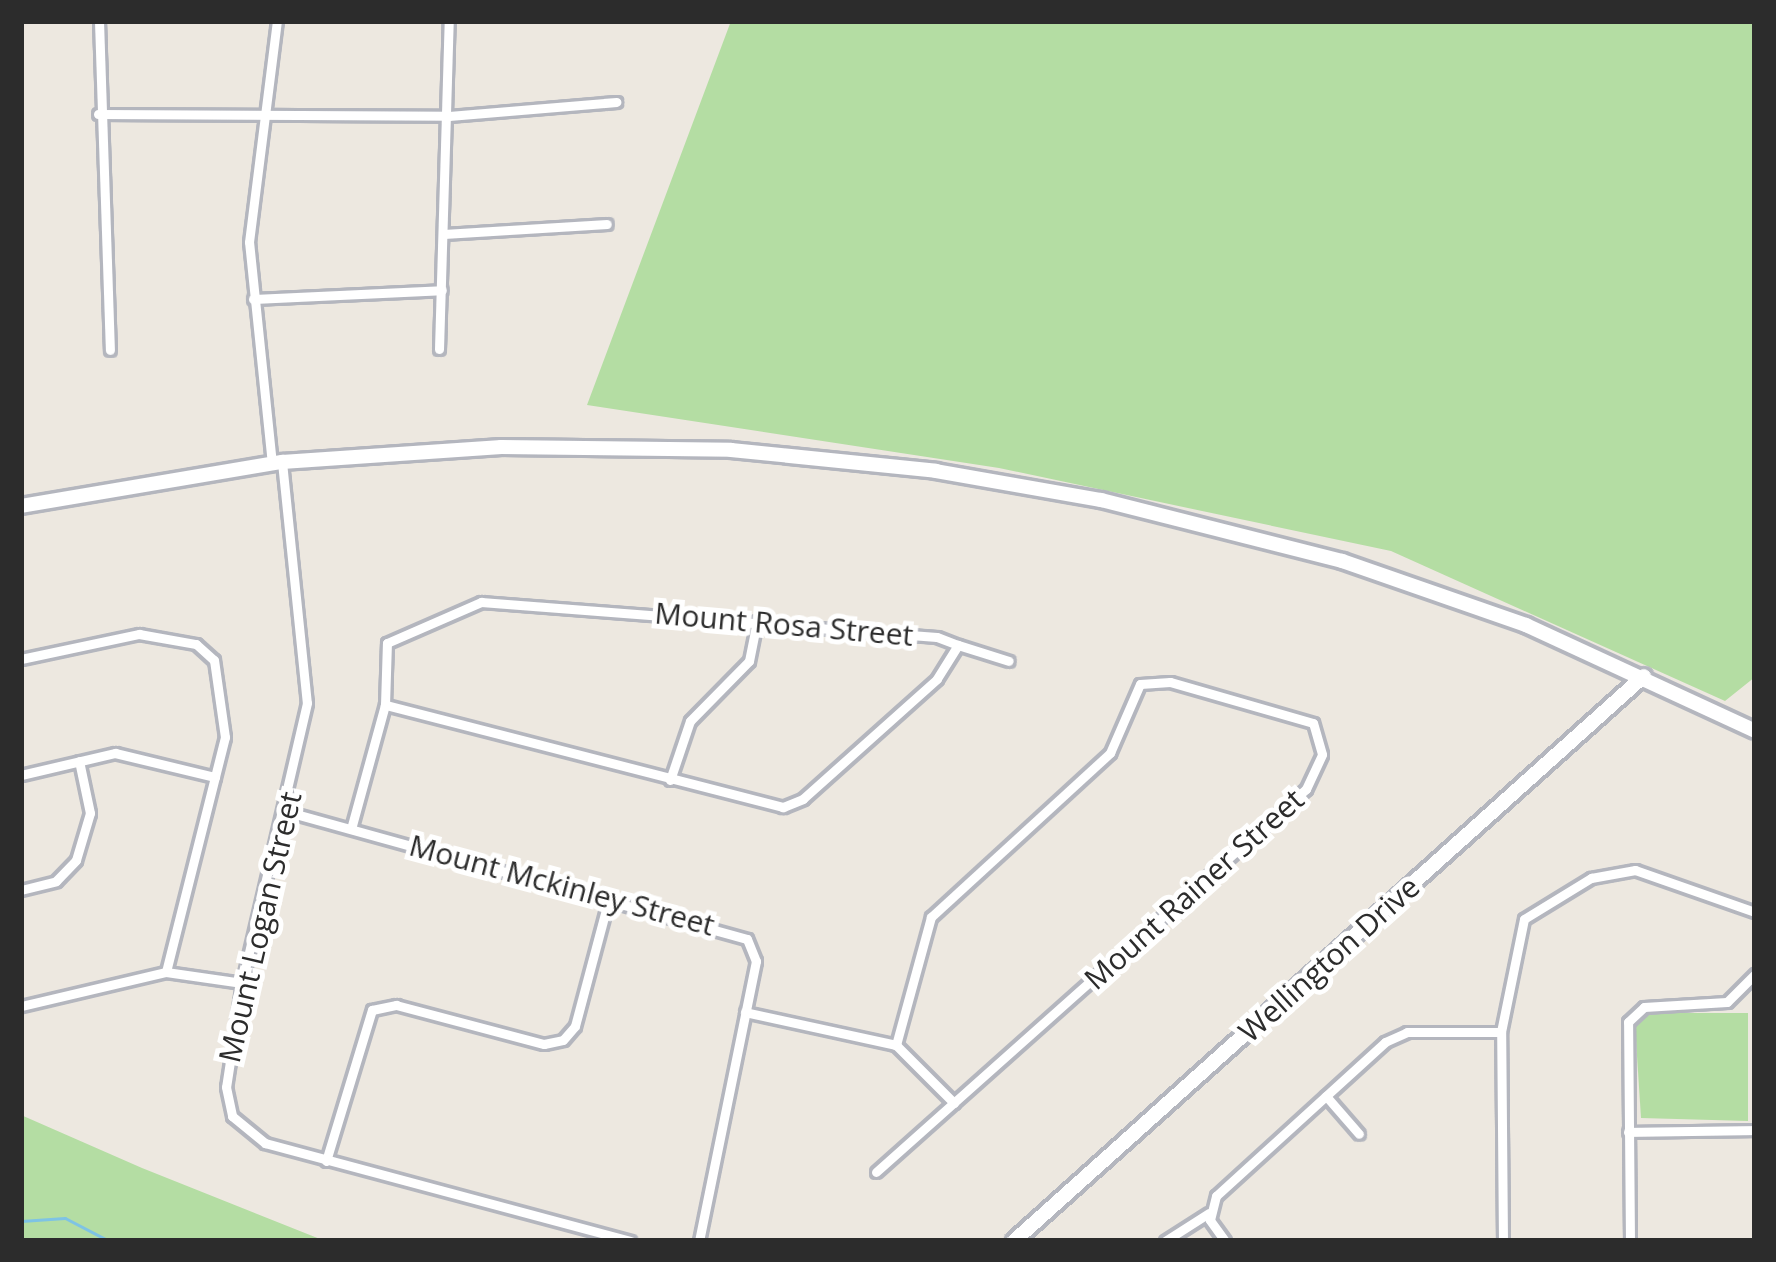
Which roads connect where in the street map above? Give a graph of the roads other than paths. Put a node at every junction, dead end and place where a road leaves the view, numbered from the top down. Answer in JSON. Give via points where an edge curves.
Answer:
{"nodes":[{"id":1,"x":99,"y":21,"type":"edge"},
{"id":2,"x":277,"y":21,"type":"edge"},
{"id":3,"x":449,"y":21,"type":"edge"},
{"id":4,"x":616,"y":102,"type":"dead end"},
{"id":5,"x":98,"y":114,"type":"junction"},
{"id":6,"x":449,"y":116,"type":"junction"},
{"id":7,"x":266,"y":119,"type":"junction"},
{"id":8,"x":607,"y":224,"type":"dead end"},
{"id":9,"x":444,"y":234,"type":"junction"},
{"id":10,"x":442,"y":290,"type":"junction"},
{"id":11,"x":253,"y":299,"type":"junction"},
{"id":12,"x":439,"y":349,"type":"dead end"},
{"id":13,"x":110,"y":350,"type":"dead end"},
{"id":14,"x":277,"y":463,"type":"junction"},
{"id":15,"x":21,"y":506,"type":"edge"},
{"id":16,"x":758,"y":621,"type":"junction"},
{"id":17,"x":958,"y":645,"type":"junction"},
{"id":18,"x":21,"y":659,"type":"edge"},
{"id":19,"x":1009,"y":662,"type":"dead end"},
{"id":20,"x":1644,"y":676,"type":"junction"},
{"id":21,"x":385,"y":705,"type":"junction"},
{"id":22,"x":1755,"y":730,"type":"edge"},
{"id":23,"x":80,"y":761,"type":"junction"},
{"id":24,"x":21,"y":776,"type":"edge"},
{"id":25,"x":215,"y":777,"type":"junction"},
{"id":26,"x":670,"y":780,"type":"junction"},
{"id":27,"x":285,"y":811,"type":"junction"},
{"id":28,"x":351,"y":829,"type":"junction"},
{"id":29,"x":21,"y":890,"type":"edge"},
{"id":30,"x":609,"y":898,"type":"junction"},
{"id":31,"x":1755,"y":912,"type":"edge"},
{"id":32,"x":166,"y":972,"type":"junction"},
{"id":33,"x":1755,"y":974,"type":"edge"},
{"id":34,"x":242,"y":982,"type":"junction"},
{"id":35,"x":21,"y":1006,"type":"edge"},
{"id":36,"x":745,"y":1012,"type":"junction"},
{"id":37,"x":1501,"y":1032,"type":"junction"},
{"id":38,"x":896,"y":1045,"type":"junction"},
{"id":39,"x":1326,"y":1096,"type":"junction"},
{"id":40,"x":954,"y":1103,"type":"junction"},
{"id":41,"x":1755,"y":1130,"type":"edge"},
{"id":42,"x":1628,"y":1132,"type":"junction"},
{"id":43,"x":1360,"y":1135,"type":"dead end"},
{"id":44,"x":326,"y":1161,"type":"junction"},
{"id":45,"x":876,"y":1172,"type":"dead end"},
{"id":46,"x":1209,"y":1213,"type":"junction"},
{"id":47,"x":1017,"y":1240,"type":"edge"},
{"id":48,"x":630,"y":1241,"type":"edge"},
{"id":49,"x":699,"y":1241,"type":"edge"},
{"id":50,"x":1165,"y":1241,"type":"edge"},
{"id":51,"x":1225,"y":1241,"type":"edge"},
{"id":52,"x":1503,"y":1241,"type":"edge"},
{"id":53,"x":1630,"y":1241,"type":"edge"}],
"edges":[{"from":1,"to":5,"type":"street"},
{"from":2,"to":7,"type":"street","name":"Mount Logan Street"},
{"from":3,"to":6,"type":"street"},
{"from":4,"to":6,"type":"street"},
{"from":5,"to":7,"type":"street"},
{"from":5,"to":13,"type":"street"},
{"from":6,"to":7,"type":"street"},
{"from":6,"to":9,"type":"street"},
{"from":7,"to":11,"type":"street","name":"Mount Logan Street","via":[[249,242]]},
{"from":8,"to":9,"type":"street"},
{"from":9,"to":10,"type":"street"},
{"from":10,"to":11,"type":"street"},
{"from":10,"to":12,"type":"street"},
{"from":11,"to":14,"type":"street","name":"Mount Logan Street"},
{"from":14,"to":15,"type":"main road"},
{"from":14,"to":20,"type":"main road","via":[[501,447],[668,448],[1003,481],[1342,561]]},
{"from":14,"to":27,"type":"street","name":"Mount Logan Street","via":[[308,703]]},
{"from":16,"to":17,"type":"street","name":"Mount Rosa Street"},
{"from":16,"to":21,"type":"street","name":"Mount Rosa Street","via":[[481,602],[390,638]]},
{"from":16,"to":26,"type":"street","via":[[749,661],[690,721]]},
{"from":17,"to":19,"type":"street"},
{"from":17,"to":26,"type":"street","name":"Mount Rosa Street","via":[[948,669],[793,804],[773,807]]},
{"from":18,"to":25,"type":"street","via":[[122,635],[196,644],[214,660],[224,688]]},
{"from":20,"to":22,"type":"main road"},
{"from":20,"to":47,"type":"main road","name":"Wellington Drive"},
{"from":21,"to":26,"type":"street","name":"Mount Rosa Street"},
{"from":21,"to":28,"type":"street","name":"Mount Rosa Street"},
{"from":23,"to":24,"type":"street"},
{"from":23,"to":25,"type":"street","via":[[115,753]]},
{"from":23,"to":29,"type":"street","via":[[90,814],[76,860],[56,881]]},
{"from":25,"to":32,"type":"street"},
{"from":27,"to":28,"type":"street","name":"Mount Mckinley Street"},
{"from":27,"to":34,"type":"street","name":"Mount Logan Street"},
{"from":28,"to":30,"type":"street","name":"Mount Mckinley Street"},
{"from":30,"to":36,"type":"street","name":"Mount Mckinley Street","via":[[747,939],[756,961]]},
{"from":30,"to":44,"type":"street","via":[[575,1026],[563,1040],[544,1044],[396,1005],[372,1010]]},
{"from":31,"to":37,"type":"street","via":[[1634,870],[1591,878],[1520,925]]},
{"from":32,"to":34,"type":"street"},
{"from":32,"to":35,"type":"street"},
{"from":33,"to":42,"type":"street","via":[[1727,1002],[1635,1012],[1628,1022]]},
{"from":34,"to":44,"type":"street","name":"Mount Logan Street","via":[[226,1087],[232,1116],[265,1143]]},
{"from":36,"to":38,"type":"street"},
{"from":36,"to":49,"type":"street","name":"Mount Mckinley Street"},
{"from":37,"to":39,"type":"street","via":[[1402,1033]]},
{"from":37,"to":52,"type":"street"},
{"from":38,"to":40,"type":"street"},
{"from":38,"to":40,"type":"street","name":"Mount Rainer Street","via":[[931,917],[1110,753],[1140,684],[1169,682],[1307,718],[1322,754],[1313,782]]},
{"from":39,"to":43,"type":"street"},
{"from":39,"to":46,"type":"street","via":[[1221,1190]]},
{"from":40,"to":45,"type":"street","name":"Mount Rainer Street"},
{"from":41,"to":42,"type":"street"},
{"from":42,"to":53,"type":"street"},
{"from":44,"to":48,"type":"street","name":"Mount Logan Street"},
{"from":46,"to":50,"type":"street"},
{"from":46,"to":51,"type":"street"}]}
